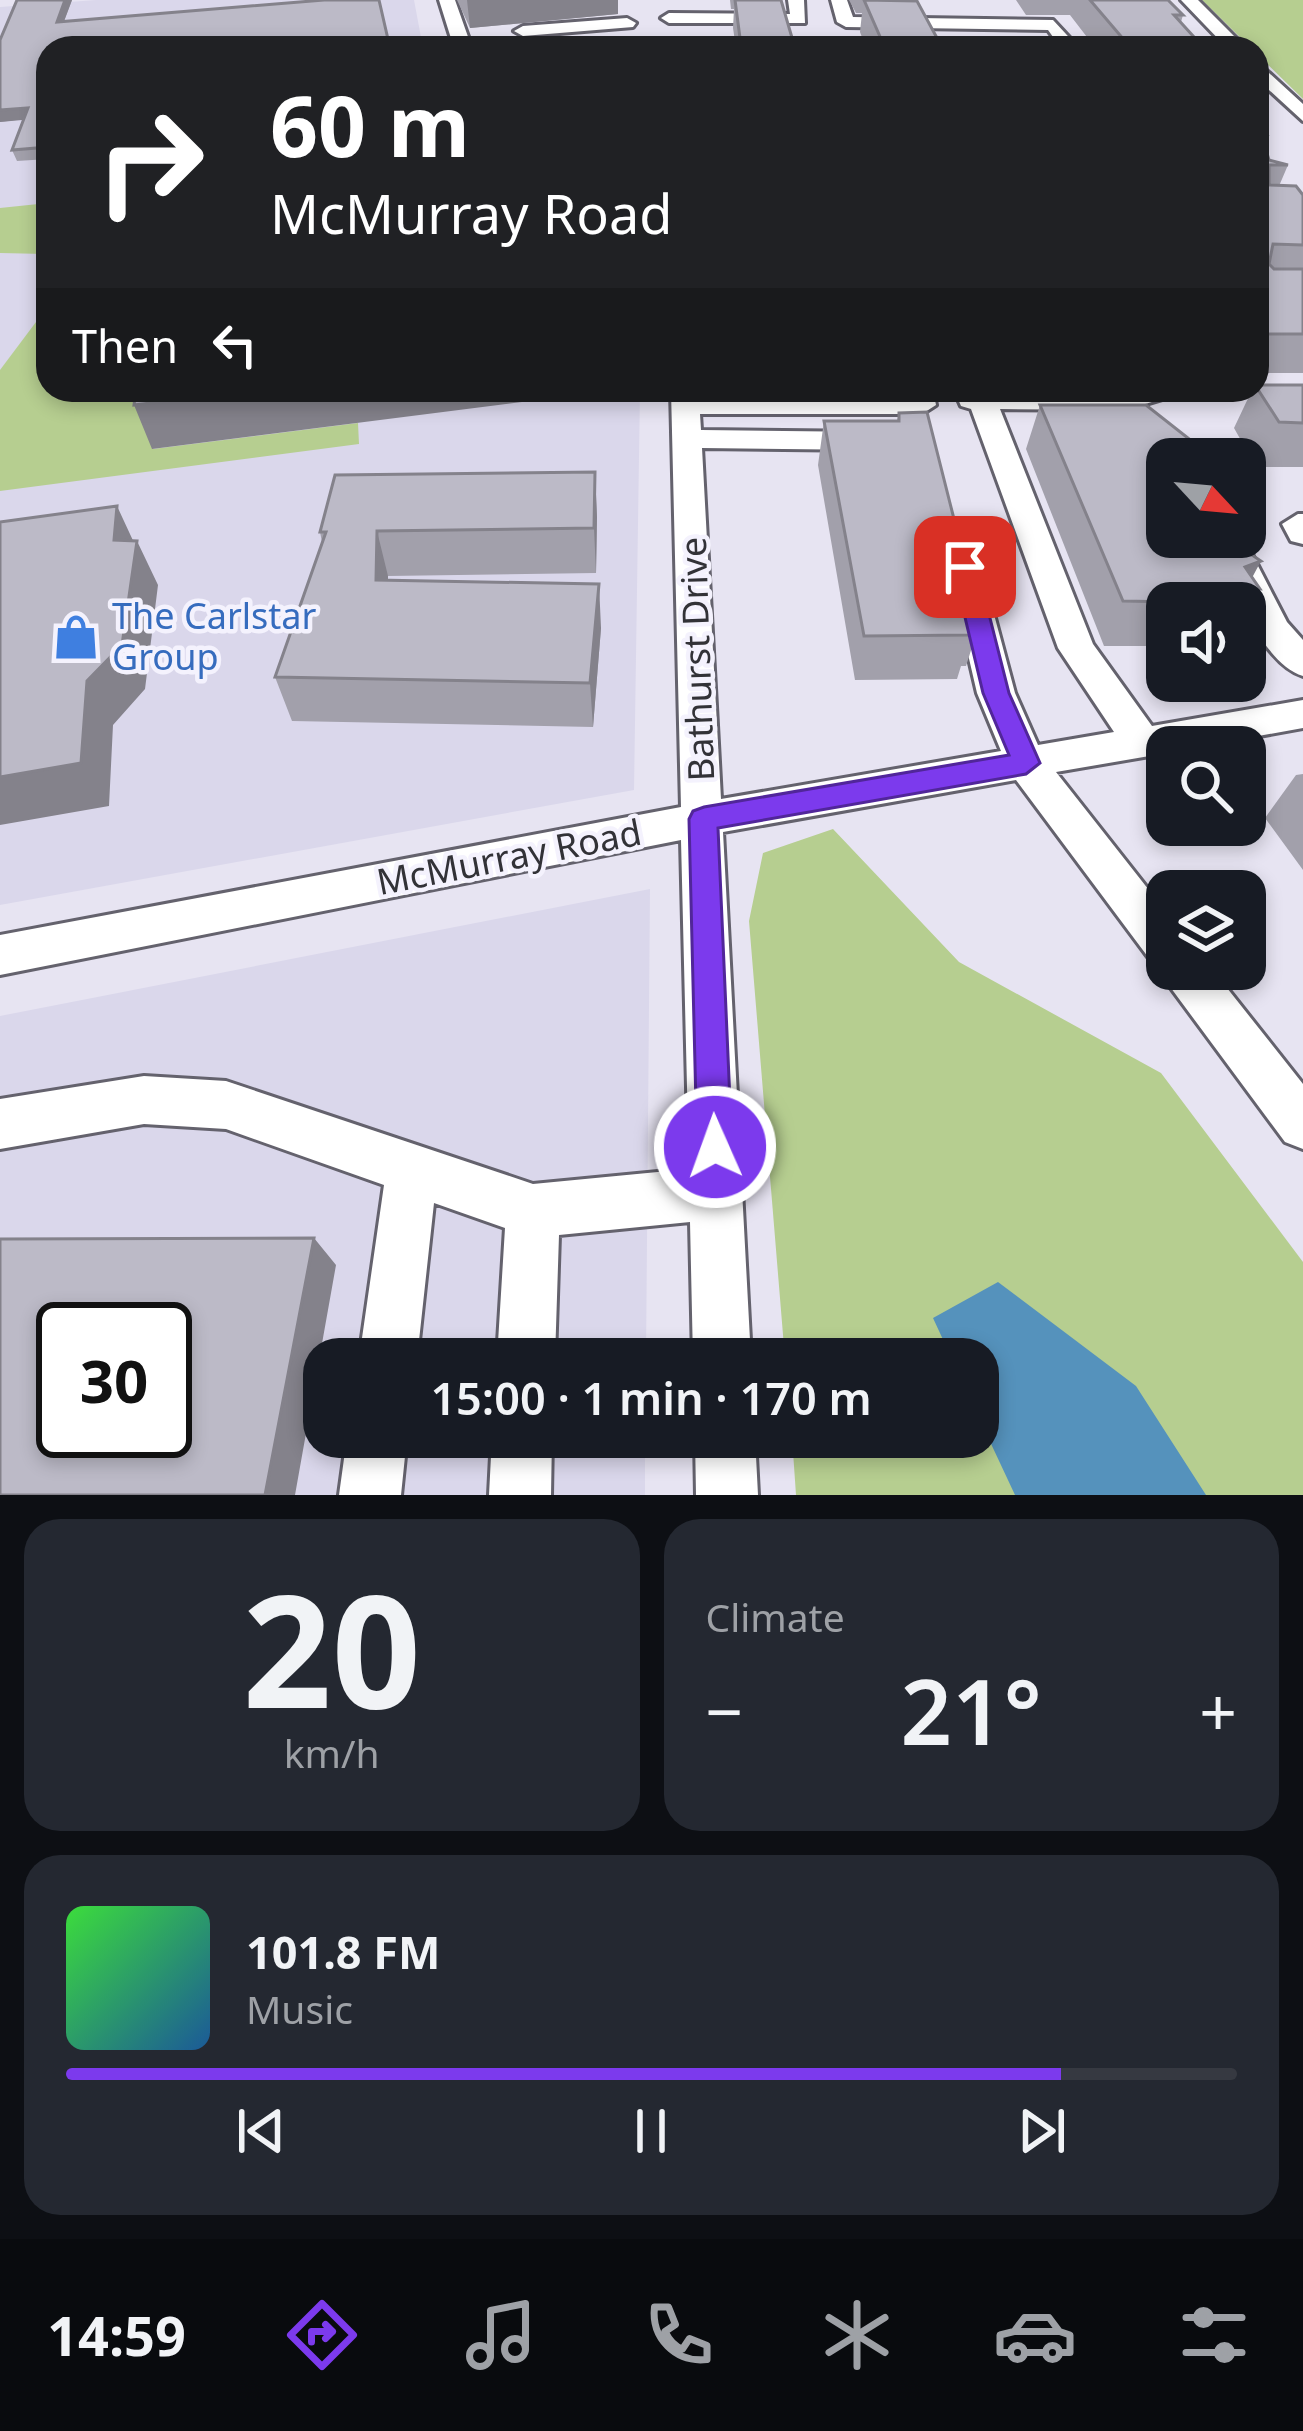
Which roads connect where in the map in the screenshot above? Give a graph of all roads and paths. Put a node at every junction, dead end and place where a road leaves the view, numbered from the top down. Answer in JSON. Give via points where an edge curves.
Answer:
{"nodes":[{"id":1,"x":446,"y":0,"type":"edge"},
{"id":2,"x":625,"y":0,"type":"edge"},
{"id":3,"x":796,"y":0,"type":"edge"},
{"id":4,"x":838,"y":0,"type":"edge"},
{"id":5,"x":928,"y":0,"type":"edge"},
{"id":6,"x":965,"y":0,"type":"edge"},
{"id":7,"x":1190,"y":0,"type":"edge"},
{"id":8,"x":706,"y":9,"type":"edge"},
{"id":9,"x":669,"y":17,"type":"edge"},
{"id":10,"x":846,"y":22,"type":"junction"},
{"id":11,"x":939,"y":22,"type":"junction"},
{"id":12,"x":523,"y":31,"type":"dead end"},
{"id":13,"x":984,"y":31,"type":"edge"},
{"id":14,"x":459,"y":36,"type":"edge"},
{"id":15,"x":772,"y":36,"type":"edge"},
{"id":16,"x":850,"y":36,"type":"edge"},
{"id":17,"x":928,"y":36,"type":"edge"},
{"id":18,"x":1061,"y":36,"type":"edge"},
{"id":19,"x":1225,"y":36,"type":"edge"},
{"id":20,"x":1269,"y":80,"type":"edge"},
{"id":21,"x":1303,"y":115,"type":"edge"},
{"id":22,"x":921,"y":402,"type":"edge"},
{"id":23,"x":980,"y":402,"type":"edge"},
{"id":24,"x":686,"y":411,"type":"edge"},
{"id":25,"x":910,"y":441,"type":"edge"},
{"id":26,"x":1303,"y":524,"type":"edge"},
{"id":27,"x":1303,"y":535,"type":"edge"},
{"id":28,"x":962,"y":556,"type":"edge"},
{"id":29,"x":1238,"y":558,"type":"edge"},
{"id":30,"x":1303,"y":663,"type":"edge"},
{"id":31,"x":1303,"y":715,"type":"edge"},
{"id":32,"x":1142,"y":742,"type":"junction"},
{"id":33,"x":1026,"y":763,"type":"junction"},
{"id":34,"x":704,"y":819,"type":"junction"},
{"id":35,"x":1146,"y":919,"type":"edge"},
{"id":36,"x":0,"y":955,"type":"edge"},
{"id":37,"x":1202,"y":990,"type":"edge"},
{"id":38,"x":1294,"y":1100,"type":"edge"},
{"id":39,"x":0,"y":1124,"type":"edge"},
{"id":40,"x":412,"y":1169,"type":"junction"},
{"id":41,"x":716,"y":1192,"type":"junction"},
{"id":42,"x":533,"y":1211,"type":"junction"},
{"id":43,"x":391,"y":1338,"type":"edge"},
{"id":44,"x":527,"y":1338,"type":"edge"},
{"id":45,"x":721,"y":1338,"type":"edge"},
{"id":46,"x":374,"y":1458,"type":"edge"},
{"id":47,"x":521,"y":1458,"type":"edge"},
{"id":48,"x":726,"y":1458,"type":"edge"},
{"id":49,"x":370,"y":1495,"type":"edge"},
{"id":50,"x":520,"y":1495,"type":"edge"},
{"id":51,"x":727,"y":1495,"type":"edge"}],
"edges":[{"from":1,"to":14,"type":"street"},
{"from":2,"to":12,"type":"street","via":[[628,30]]},
{"from":3,"to":8,"type":"street","via":[[800,19]]},
{"from":4,"to":10,"type":"street"},
{"from":5,"to":11,"type":"street"},
{"from":6,"to":13,"type":"street"},
{"from":7,"to":19,"type":"street"},
{"from":8,"to":9,"type":"street"},
{"from":9,"to":15,"type":"street"},
{"from":10,"to":11,"type":"street"},
{"from":10,"to":16,"type":"street"},
{"from":11,"to":13,"type":"street"},
{"from":13,"to":17,"type":"street"},
{"from":13,"to":18,"type":"street","via":[[1052,25]]},
{"from":20,"to":21,"type":"street"},
{"from":22,"to":24,"type":"street"},
{"from":23,"to":32,"type":"street","via":[[1007,437],[1076,648]]},
{"from":24,"to":25,"type":"street"},
{"from":24,"to":34,"type":"street","name":"Bathurst Drive"},
{"from":26,"to":27,"type":"street"},
{"from":28,"to":33,"type":"street","via":[[996,693]]},
{"from":29,"to":30,"type":"street","via":[[1273,629]]},
{"from":31,"to":32,"type":"street","name":"McMurray Road"},
{"from":32,"to":33,"type":"street","name":"McMurray Road"},
{"from":33,"to":34,"type":"street","name":"McMurray Road"},
{"from":33,"to":35,"type":"street"},
{"from":34,"to":36,"type":"street","name":"McMurray Road"},
{"from":34,"to":41,"type":"street","name":"Bathurst Drive"},
{"from":37,"to":38,"type":"street"},
{"from":39,"to":40,"type":"street","via":[[144,1100],[226,1105]]},
{"from":40,"to":42,"type":"street"},
{"from":40,"to":43,"type":"street"},
{"from":41,"to":42,"type":"street"},
{"from":41,"to":45,"type":"street","name":"Bathurst Drive"},
{"from":42,"to":44,"type":"street"},
{"from":46,"to":49,"type":"street"},
{"from":47,"to":50,"type":"street"},
{"from":48,"to":51,"type":"street"}]}
